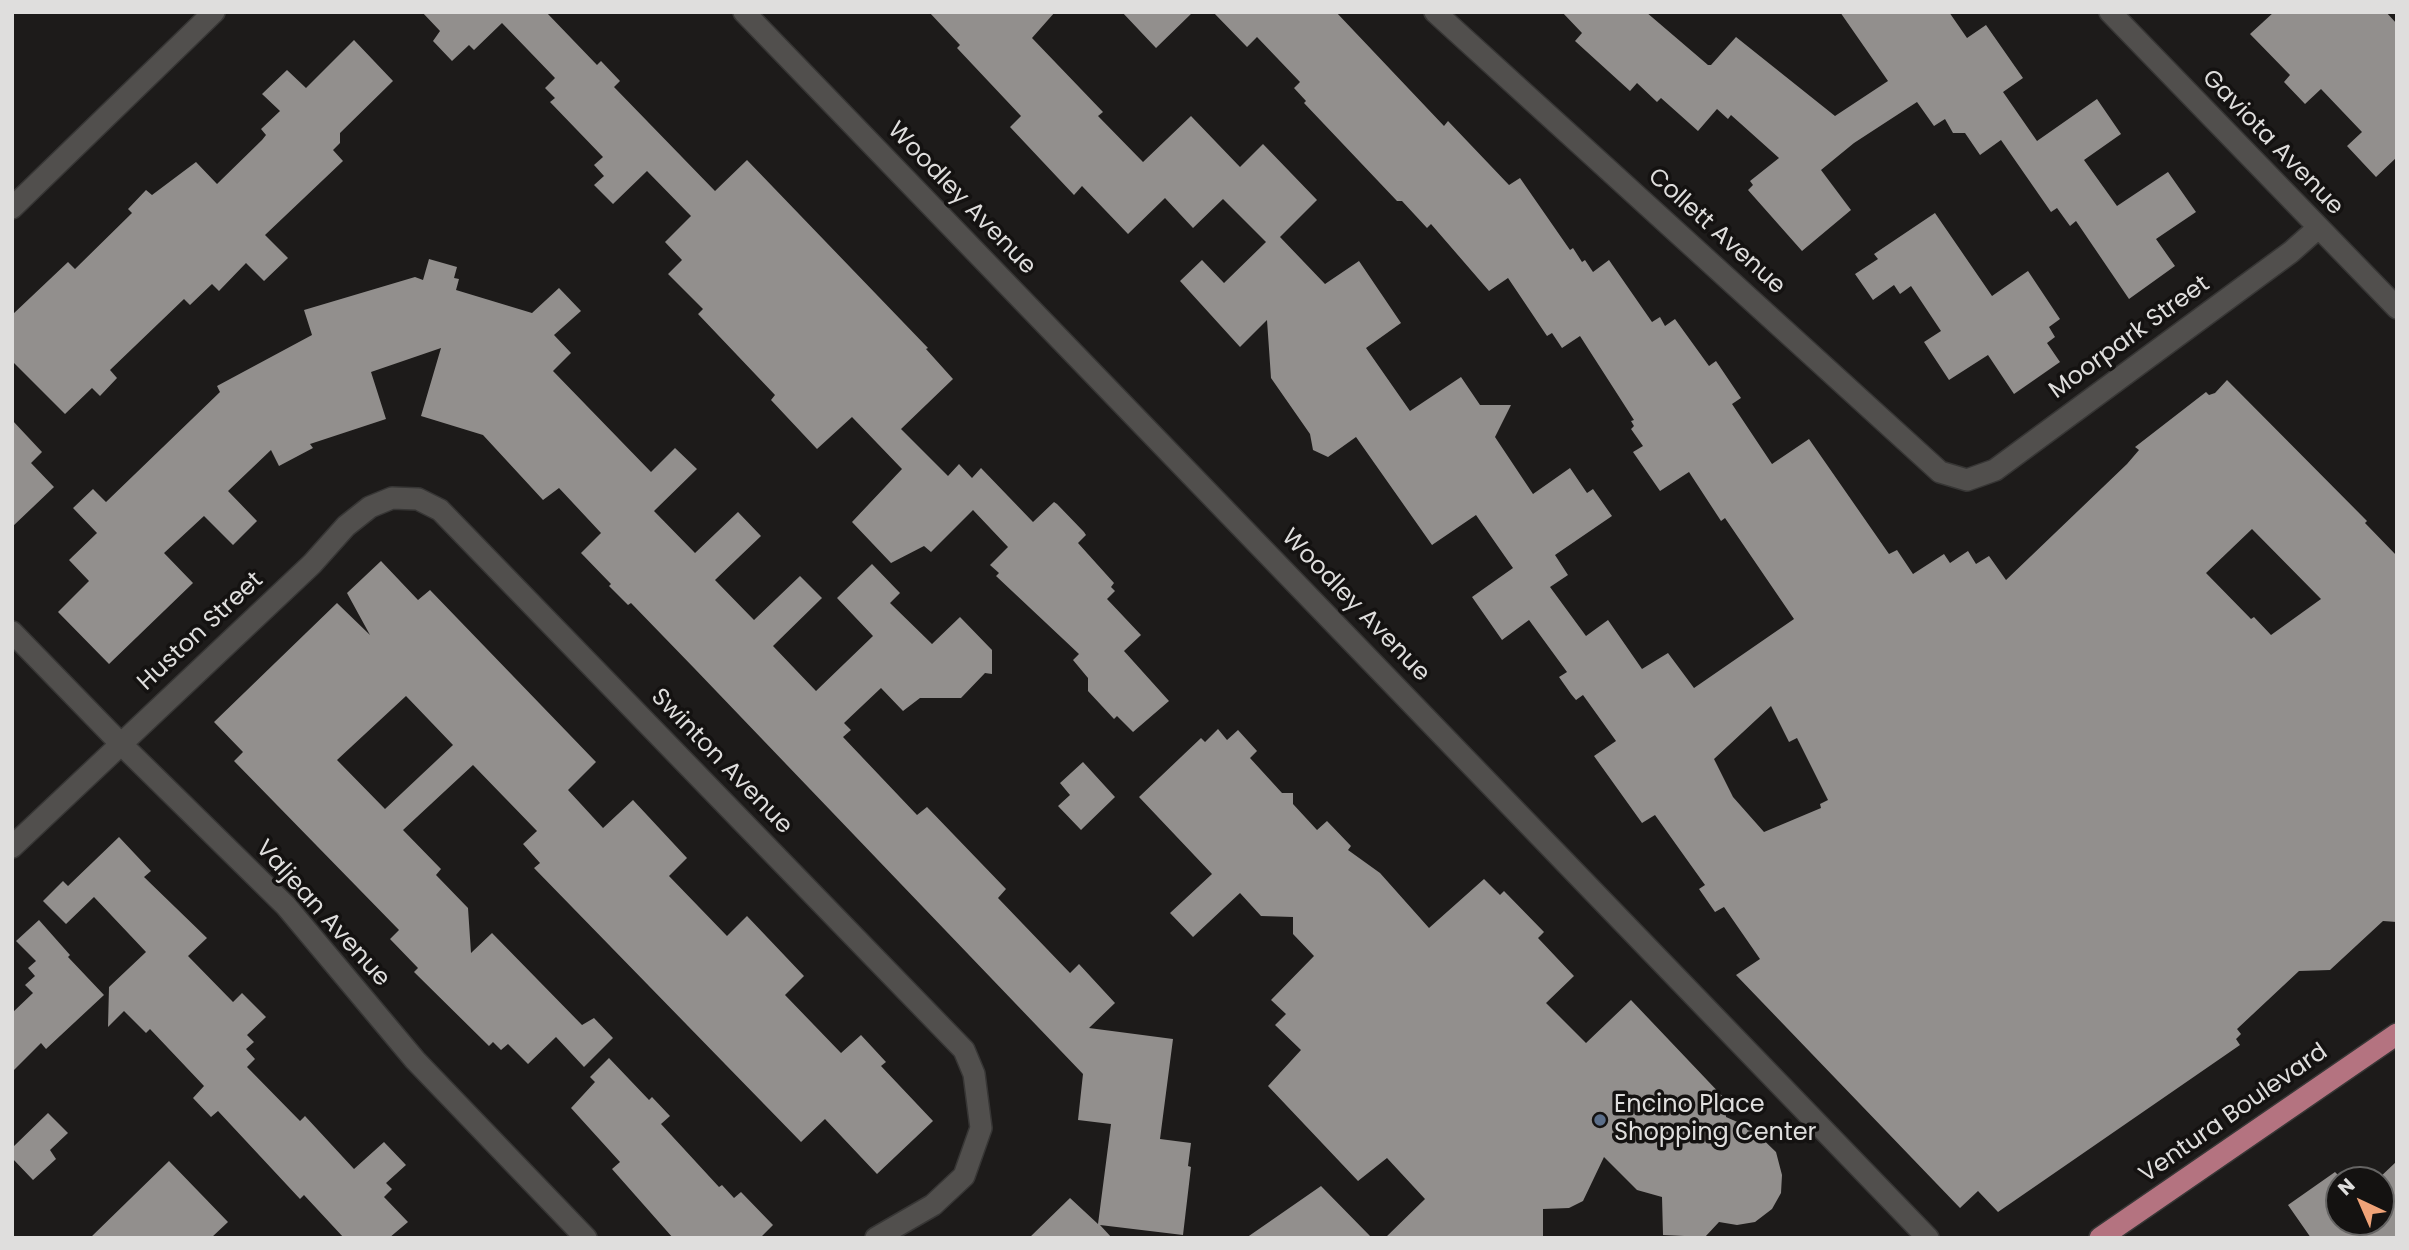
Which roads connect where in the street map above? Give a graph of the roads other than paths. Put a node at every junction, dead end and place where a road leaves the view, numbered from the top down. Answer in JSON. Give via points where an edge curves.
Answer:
{"nodes":[{"id":1,"x":214,"y":12,"type":"edge"},
{"id":2,"x":744,"y":12,"type":"edge"},
{"id":3,"x":1435,"y":12,"type":"edge"},
{"id":4,"x":2110,"y":12,"type":"edge"},
{"id":5,"x":12,"y":208,"type":"edge"},
{"id":6,"x":2318,"y":228,"type":"junction"},
{"id":7,"x":2397,"y":308,"type":"edge"},
{"id":8,"x":1968,"y":481,"type":"joint"},
{"id":9,"x":440,"y":510,"type":"joint"},
{"id":10,"x":12,"y":632,"type":"edge"},
{"id":11,"x":120,"y":743,"type":"junction"},
{"id":12,"x":12,"y":847,"type":"edge"},
{"id":13,"x":2397,"y":1034,"type":"edge"},
{"id":14,"x":586,"y":1238,"type":"edge"},
{"id":15,"x":876,"y":1238,"type":"edge"},
{"id":16,"x":1928,"y":1238,"type":"edge"},
{"id":17,"x":2100,"y":1238,"type":"edge"}],
"edges":[{"from":1,"to":5,"type":"street"},
{"from":2,"to":16,"type":"street","name":"Woodley Avenue"},
{"from":3,"to":8,"type":"street","name":"Collett Avenue","via":[[1940,472]]},
{"from":4,"to":6,"type":"street","name":"Gaviota Avenue"},
{"from":6,"to":7,"type":"street","name":"Gaviota Avenue"},
{"from":6,"to":8,"type":"street","name":"Moorpark Street","via":[[1995,470]]},
{"from":9,"to":11,"type":"street","name":"Huston Street","via":[[418,499],[392,498],[370,507]]},
{"from":9,"to":15,"type":"street","name":"Swinton Avenue","via":[[964,1050],[974,1074],[981,1128],[964,1176],[933,1205]]},
{"from":10,"to":11,"type":"street","name":"Valjean Avenue"},
{"from":11,"to":12,"type":"street","name":"Huston Street"},
{"from":11,"to":14,"type":"street","name":"Valjean Avenue","via":[[286,906],[415,1060]]},
{"from":13,"to":17,"type":"main road","name":"Ventura Boulevard"}]}
